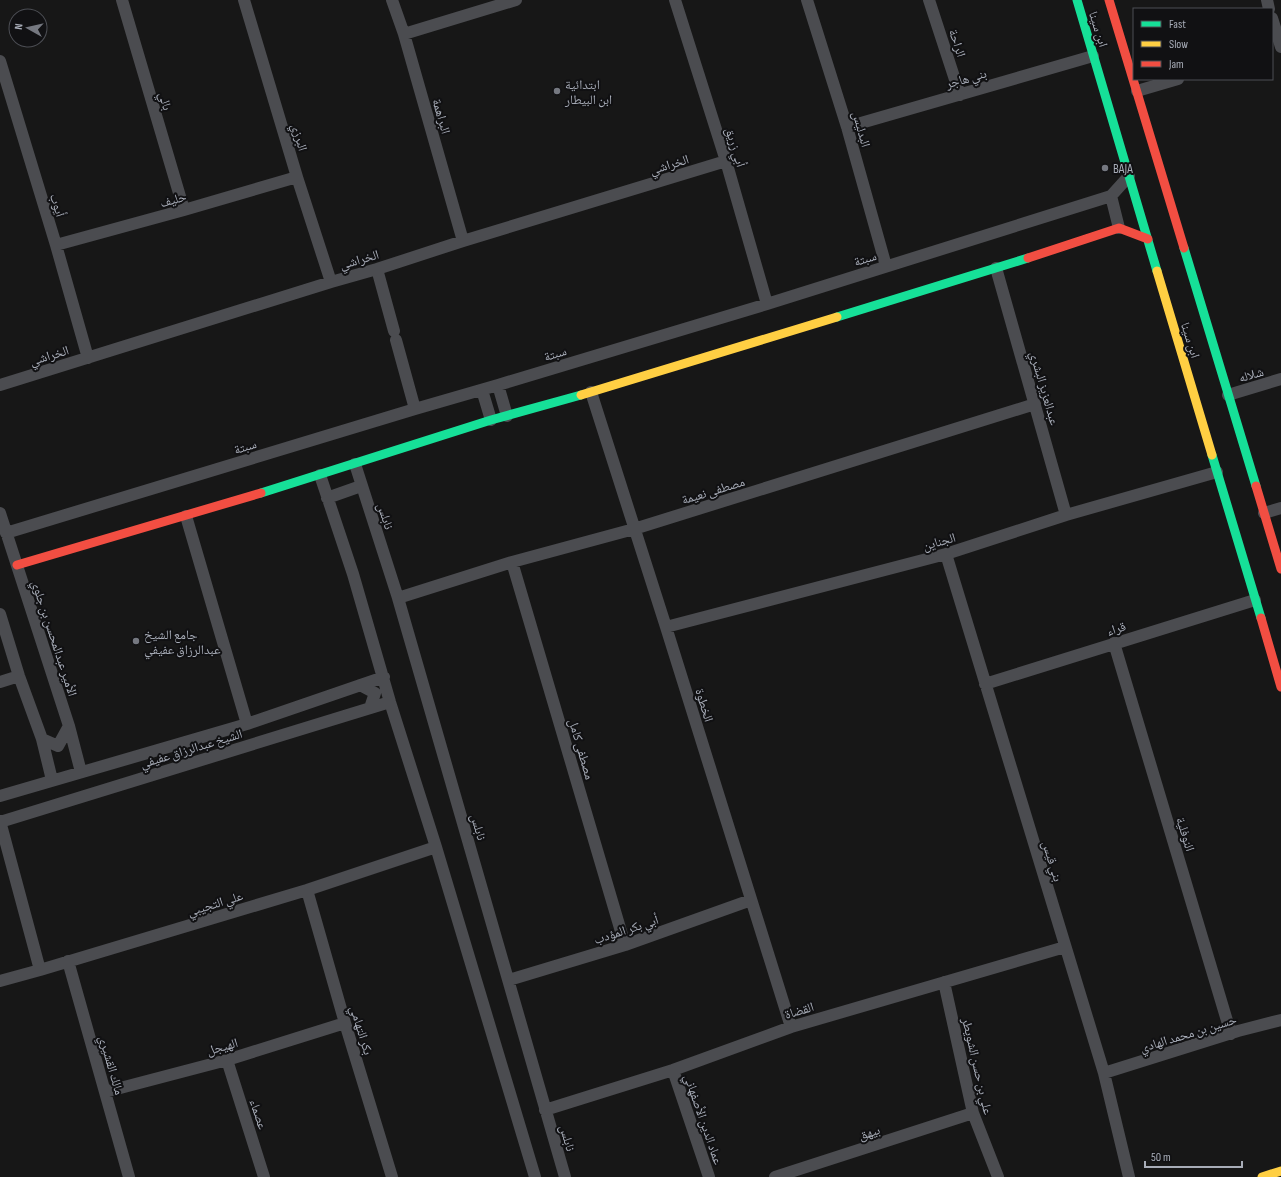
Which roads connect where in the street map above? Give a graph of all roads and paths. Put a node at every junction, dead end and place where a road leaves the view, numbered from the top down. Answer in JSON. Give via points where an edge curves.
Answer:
{"nodes":[{"id":1,"x":122,"y":0,"type":"edge"},
{"id":2,"x":244,"y":0,"type":"edge"},
{"id":3,"x":392,"y":0,"type":"edge"},
{"id":4,"x":516,"y":0,"type":"edge"},
{"id":5,"x":675,"y":0,"type":"edge"},
{"id":6,"x":807,"y":0,"type":"edge"},
{"id":7,"x":929,"y":0,"type":"edge"},
{"id":8,"x":1077,"y":0,"type":"edge"},
{"id":9,"x":1109,"y":0,"type":"edge"},
{"id":10,"x":1273,"y":21,"type":"edge"},
{"id":11,"x":404,"y":34,"type":"junction"},
{"id":12,"x":1281,"y":48,"type":"edge"},
{"id":13,"x":1093,"y":56,"type":"junction"},
{"id":14,"x":0,"y":60,"type":"edge"},
{"id":15,"x":1133,"y":78,"type":"edge"},
{"id":16,"x":1134,"y":80,"type":"edge"},
{"id":17,"x":1175,"y":80,"type":"edge"},
{"id":18,"x":1137,"y":91,"type":"junction"},
{"id":19,"x":960,"y":95,"type":"junction"},
{"id":20,"x":847,"y":127,"type":"junction"},
{"id":21,"x":726,"y":161,"type":"junction"},
{"id":22,"x":1129,"y":176,"type":"junction"},
{"id":23,"x":296,"y":177,"type":"junction"},
{"id":24,"x":1111,"y":196,"type":"junction"},
{"id":25,"x":184,"y":210,"type":"junction"},
{"id":26,"x":1119,"y":228,"type":"junction"},
{"id":27,"x":1148,"y":239,"type":"junction"},
{"id":28,"x":463,"y":241,"type":"junction"},
{"id":29,"x":56,"y":245,"type":"junction"},
{"id":30,"x":886,"y":266,"type":"junction"},
{"id":31,"x":996,"y":268,"type":"junction"},
{"id":32,"x":377,"y":269,"type":"junction"},
{"id":33,"x":331,"y":282,"type":"junction"},
{"id":34,"x":767,"y":304,"type":"junction"},
{"id":35,"x":88,"y":358,"type":"junction"},
{"id":36,"x":1281,"y":379,"type":"edge"},
{"id":37,"x":0,"y":385,"type":"edge"},
{"id":38,"x":498,"y":385,"type":"junction"},
{"id":39,"x":482,"y":390,"type":"junction"},
{"id":40,"x":591,"y":392,"type":"junction"},
{"id":41,"x":1228,"y":395,"type":"junction"},
{"id":42,"x":1035,"y":404,"type":"junction"},
{"id":43,"x":415,"y":409,"type":"junction"},
{"id":44,"x":507,"y":416,"type":"junction"},
{"id":45,"x":491,"y":420,"type":"junction"},
{"id":46,"x":355,"y":464,"type":"junction"},
{"id":47,"x":1217,"y":472,"type":"junction"},
{"id":48,"x":320,"y":475,"type":"junction"},
{"id":49,"x":361,"y":486,"type":"junction"},
{"id":50,"x":328,"y":498,"type":"junction"},
{"id":51,"x":1281,"y":508,"type":"edge"},
{"id":52,"x":0,"y":513,"type":"edge"},
{"id":53,"x":1264,"y":514,"type":"junction"},
{"id":54,"x":1066,"y":515,"type":"junction"},
{"id":55,"x":186,"y":516,"type":"junction"},
{"id":56,"x":634,"y":529,"type":"junction"},
{"id":57,"x":6,"y":533,"type":"junction"},
{"id":58,"x":946,"y":554,"type":"junction"},
{"id":59,"x":512,"y":562,"type":"junction"},
{"id":60,"x":16,"y":565,"type":"junction"},
{"id":61,"x":1281,"y":569,"type":"edge"},
{"id":62,"x":398,"y":598,"type":"junction"},
{"id":63,"x":1255,"y":600,"type":"junction"},
{"id":64,"x":0,"y":614,"type":"edge"},
{"id":65,"x":666,"y":627,"type":"junction"},
{"id":66,"x":1114,"y":643,"type":"junction"},
{"id":67,"x":19,"y":676,"type":"junction"},
{"id":68,"x":384,"y":677,"type":"junction"},
{"id":69,"x":0,"y":682,"type":"edge"},
{"id":70,"x":985,"y":684,"type":"junction"},
{"id":71,"x":360,"y":685,"type":"junction"},
{"id":72,"x":1281,"y":687,"type":"edge"},
{"id":73,"x":390,"y":702,"type":"junction"},
{"id":74,"x":370,"y":708,"type":"junction"},
{"id":75,"x":247,"y":724,"type":"junction"},
{"id":76,"x":70,"y":726,"type":"junction"},
{"id":77,"x":42,"y":739,"type":"junction"},
{"id":78,"x":81,"y":772,"type":"junction"},
{"id":79,"x":52,"y":780,"type":"junction"},
{"id":80,"x":0,"y":796,"type":"edge"},
{"id":81,"x":0,"y":822,"type":"edge"},
{"id":82,"x":436,"y":847,"type":"junction"},
{"id":83,"x":307,"y":890,"type":"junction"},
{"id":84,"x":751,"y":900,"type":"junction"},
{"id":85,"x":625,"y":945,"type":"junction"},
{"id":86,"x":1065,"y":948,"type":"junction"},
{"id":87,"x":68,"y":961,"type":"junction"},
{"id":88,"x":40,"y":970,"type":"junction"},
{"id":89,"x":509,"y":980,"type":"junction"},
{"id":90,"x":0,"y":981,"type":"edge"},
{"id":91,"x":944,"y":982,"type":"junction"},
{"id":92,"x":1281,"y":1020,"type":"edge"},
{"id":93,"x":345,"y":1023,"type":"junction"},
{"id":94,"x":791,"y":1026,"type":"junction"},
{"id":95,"x":1231,"y":1034,"type":"junction"},
{"id":96,"x":227,"y":1060,"type":"junction"},
{"id":97,"x":673,"y":1070,"type":"junction"},
{"id":98,"x":1104,"y":1074,"type":"junction"},
{"id":99,"x":105,"y":1092,"type":"junction"},
{"id":100,"x":545,"y":1110,"type":"junction"},
{"id":101,"x":973,"y":1113,"type":"junction"},
{"id":102,"x":1281,"y":1171,"type":"edge"},
{"id":103,"x":129,"y":1177,"type":"edge"},
{"id":104,"x":264,"y":1177,"type":"edge"},
{"id":105,"x":392,"y":1177,"type":"edge"},
{"id":106,"x":535,"y":1177,"type":"edge"},
{"id":107,"x":565,"y":1177,"type":"edge"},
{"id":108,"x":709,"y":1177,"type":"edge"},
{"id":109,"x":775,"y":1177,"type":"edge"},
{"id":110,"x":998,"y":1177,"type":"edge"},
{"id":111,"x":1129,"y":1177,"type":"edge"},
{"id":112,"x":1262,"y":1177,"type":"edge"}],
"edges":[{"from":1,"to":25,"type":"street","name":"بالي"},
{"from":2,"to":23,"type":"street","name":"البرزي"},
{"from":3,"to":11,"type":"street","name":"البراهمة"},
{"from":4,"to":11,"type":"street"},
{"from":5,"to":21,"type":"street","name":"أبي زريق"},
{"from":6,"to":20,"type":"street","name":"البدليس"},
{"from":7,"to":19,"type":"street","name":"الراحة"},
{"from":8,"to":13,"type":"street","name":"ابن سينا"},
{"from":9,"to":15,"type":"street","name":"ابن سينا"},
{"from":10,"to":12,"type":"street"},
{"from":11,"to":28,"type":"street","name":"البراهمة"},
{"from":13,"to":19,"type":"street","name":"بني هاجر"},
{"from":13,"to":22,"type":"street","name":"ابن سينا"},
{"from":14,"to":29,"type":"street","name":"أيوب"},
{"from":16,"to":18,"type":"street","name":"ابن سينا"},
{"from":17,"to":18,"type":"street"},
{"from":18,"to":41,"type":"street","name":"ابن سينا"},
{"from":19,"to":20,"type":"street","name":"بني هاجر"},
{"from":20,"to":30,"type":"street","name":"البدليس"},
{"from":21,"to":28,"type":"street","name":"الخراشي"},
{"from":21,"to":34,"type":"street","name":"أبي زريق"},
{"from":22,"to":24,"type":"street"},
{"from":22,"to":27,"type":"street","name":"ابن سينا"},
{"from":23,"to":25,"type":"street","name":"حليف"},
{"from":23,"to":33,"type":"street","name":"البرزي"},
{"from":24,"to":26,"type":"street"},
{"from":24,"to":30,"type":"street","name":"سبتة"},
{"from":25,"to":29,"type":"street","name":"حليف"},
{"from":26,"to":27,"type":"street"},
{"from":26,"to":31,"type":"street"},
{"from":27,"to":47,"type":"street","name":"ابن سينا"},
{"from":28,"to":32,"type":"street","name":"الخراشي"},
{"from":29,"to":35,"type":"street","name":"أيوب"},
{"from":30,"to":34,"type":"street","name":"سبتة"},
{"from":31,"to":40,"type":"street"},
{"from":31,"to":42,"type":"street","name":"عبدالعزيز البشري"},
{"from":32,"to":33,"type":"street","name":"الخراشي"},
{"from":32,"to":43,"type":"street"},
{"from":33,"to":35,"type":"street","name":"الخراشي"},
{"from":34,"to":38,"type":"street","name":"سبتة"},
{"from":35,"to":37,"type":"street","name":"الخراشي"},
{"from":36,"to":41,"type":"street","name":"شلاله"},
{"from":38,"to":39,"type":"street","name":"سبتة"},
{"from":38,"to":44,"type":"street"},
{"from":39,"to":43,"type":"street","name":"سبتة"},
{"from":39,"to":45,"type":"street"},
{"from":40,"to":44,"type":"street"},
{"from":40,"to":56,"type":"street","name":"الخطوة"},
{"from":41,"to":53,"type":"street","name":"ابن سينا"},
{"from":42,"to":54,"type":"street","name":"عبدالعزيز البشري"},
{"from":42,"to":56,"type":"street","name":"مصطفى نعيمة"},
{"from":43,"to":57,"type":"street","name":"سبتة"},
{"from":44,"to":45,"type":"street"},
{"from":45,"to":46,"type":"street"},
{"from":46,"to":48,"type":"street"},
{"from":46,"to":49,"type":"street","name":"نابلس"},
{"from":47,"to":54,"type":"street","name":"الجناين"},
{"from":47,"to":63,"type":"street","name":"ابن سينا"},
{"from":48,"to":50,"type":"street"},
{"from":48,"to":55,"type":"street"},
{"from":49,"to":50,"type":"street"},
{"from":49,"to":62,"type":"street","name":"نابلس"},
{"from":50,"to":68,"type":"street"},
{"from":51,"to":53,"type":"street"},
{"from":52,"to":57,"type":"street","name":"الأمير عبدالمحسن بن جلوي"},
{"from":53,"to":61,"type":"street","name":"ابن سينا"},
{"from":54,"to":58,"type":"street","name":"الجناين"},
{"from":55,"to":60,"type":"street"},
{"from":55,"to":75,"type":"street"},
{"from":56,"to":59,"type":"street","name":"مصطفى نعيمة"},
{"from":56,"to":65,"type":"street","name":"الخطوة"},
{"from":57,"to":60,"type":"street","name":"الأمير عبدالمحسن بن جلوي"},
{"from":58,"to":65,"type":"street","name":"الجناين"},
{"from":58,"to":70,"type":"street","name":"بني قيس"},
{"from":59,"to":62,"type":"street","name":"مصطفى نعيمة"},
{"from":59,"to":85,"type":"street","name":"مصطفى كامل"},
{"from":60,"to":76,"type":"street","name":"الأمير عبدالمحسن بن جلوي"},
{"from":62,"to":89,"type":"street","name":"نابلس"},
{"from":63,"to":66,"type":"street","name":"قراء"},
{"from":63,"to":72,"type":"street","name":"ابن سينا"},
{"from":64,"to":67,"type":"street"},
{"from":65,"to":84,"type":"street","name":"الخطوة"},
{"from":66,"to":70,"type":"street","name":"قراء"},
{"from":66,"to":95,"type":"street","name":"النوفلية"},
{"from":67,"to":69,"type":"street"},
{"from":67,"to":77,"type":"street"},
{"from":68,"to":71,"type":"street","name":"الشيخ عبدالرزاق عفيفي"},
{"from":68,"to":73,"type":"street"},
{"from":70,"to":86,"type":"street","name":"بني قيس"},
{"from":71,"to":74,"type":"street","via":[[375,693]]},
{"from":71,"to":75,"type":"street","name":"الشيخ عبدالرزاق عفيفي"},
{"from":73,"to":74,"type":"street","name":"الشيخ عبدالرزاق عفيفي"},
{"from":73,"to":82,"type":"street"},
{"from":74,"to":81,"type":"street","name":"الشيخ عبدالرزاق عفيفي"},
{"from":75,"to":78,"type":"street","name":"الشيخ عبدالرزاق عفيفي"},
{"from":76,"to":77,"type":"street","via":[[58,746]]},
{"from":76,"to":78,"type":"street","name":"الأمير عبدالمحسن بن جلوي"},
{"from":77,"to":79,"type":"street"},
{"from":78,"to":79,"type":"street","name":"الشيخ عبدالرزاق عفيفي"},
{"from":79,"to":80,"type":"street","name":"الشيخ عبدالرزاق عفيفي"},
{"from":81,"to":88,"type":"street"},
{"from":82,"to":83,"type":"street","name":"علي التجيبي"},
{"from":82,"to":106,"type":"street"},
{"from":83,"to":87,"type":"street","name":"علي التجيبي"},
{"from":83,"to":93,"type":"street","name":"بكر التهامي"},
{"from":84,"to":85,"type":"street","name":"أبي بكر المؤدب"},
{"from":84,"to":94,"type":"street","name":"الخطوة"},
{"from":85,"to":89,"type":"street","name":"أبي بكر المؤدب"},
{"from":86,"to":91,"type":"street","name":"القضاة"},
{"from":86,"to":98,"type":"street","name":"بني قيس"},
{"from":87,"to":88,"type":"street","name":"علي التجيبي"},
{"from":87,"to":99,"type":"street","name":"مالك القشيري"},
{"from":88,"to":90,"type":"street","name":"علي التجيبي"},
{"from":89,"to":100,"type":"street","name":"نابلس"},
{"from":91,"to":94,"type":"street","name":"القضاة"},
{"from":91,"to":101,"type":"street","name":"علي بن حسن الشويطر"},
{"from":92,"to":95,"type":"street","name":"حسين بن محمد الهادي"},
{"from":93,"to":96,"type":"street","name":"الهيجل"},
{"from":93,"to":105,"type":"street","name":"بكر التهامي"},
{"from":94,"to":97,"type":"street","name":"القضاة"},
{"from":95,"to":98,"type":"street","name":"حسين بن محمد الهادي"},
{"from":96,"to":99,"type":"street","name":"الهيجل"},
{"from":96,"to":104,"type":"street","name":"عصماء"},
{"from":97,"to":100,"type":"street","name":"القضاة"},
{"from":97,"to":108,"type":"street","name":"عماد الدين الأصفهاني"},
{"from":98,"to":111,"type":"street","name":"بني قيس"},
{"from":99,"to":103,"type":"street","name":"مالك القشيري"},
{"from":100,"to":107,"type":"street","name":"نابلس"},
{"from":101,"to":109,"type":"street","name":"بيهق"},
{"from":101,"to":110,"type":"street","name":"علي بن حسن الشويطر"},
{"from":102,"to":112,"type":"street"}]}
